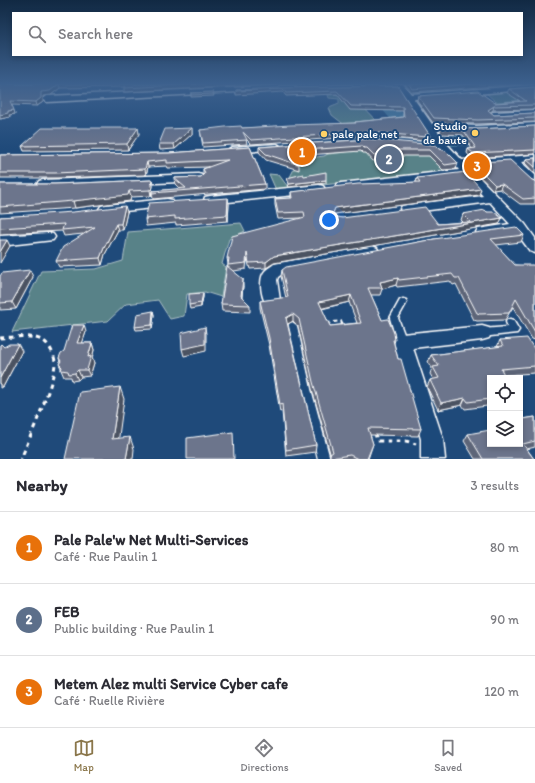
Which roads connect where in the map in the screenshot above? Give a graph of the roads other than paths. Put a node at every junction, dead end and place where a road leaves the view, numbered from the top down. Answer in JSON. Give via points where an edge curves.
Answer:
{"nodes":[{"id":1,"x":414,"y":105,"type":"edge"},
{"id":2,"x":535,"y":113,"type":"edge"},
{"id":3,"x":493,"y":115,"type":"edge"},
{"id":4,"x":429,"y":126,"type":"junction"},
{"id":5,"x":535,"y":126,"type":"edge"},
{"id":6,"x":352,"y":141,"type":"edge"},
{"id":7,"x":440,"y":143,"type":"junction"},
{"id":8,"x":288,"y":146,"type":"edge"},
{"id":9,"x":225,"y":150,"type":"edge"},
{"id":10,"x":535,"y":158,"type":"edge"},
{"id":11,"x":512,"y":160,"type":"junction"},
{"id":12,"x":464,"y":167,"type":"junction"},
{"id":13,"x":198,"y":178,"type":"edge"},
{"id":14,"x":535,"y":181,"type":"edge"},
{"id":15,"x":33,"y":184,"type":"edge"},
{"id":16,"x":494,"y":198,"type":"junction"},
{"id":17,"x":198,"y":201,"type":"edge"},
{"id":18,"x":177,"y":203,"type":"edge"},
{"id":19,"x":92,"y":210,"type":"edge"},
{"id":20,"x":395,"y":211,"type":"edge"},
{"id":21,"x":520,"y":227,"type":"junction"},
{"id":22,"x":471,"y":234,"type":"edge"},
{"id":23,"x":48,"y":237,"type":"dead end"},
{"id":24,"x":0,"y":240,"type":"edge"},
{"id":25,"x":388,"y":248,"type":"edge"},
{"id":26,"x":535,"y":248,"type":"edge"},
{"id":27,"x":272,"y":300,"type":"edge"},
{"id":28,"x":403,"y":302,"type":"dead end"},
{"id":29,"x":510,"y":322,"type":"dead end"},
{"id":30,"x":292,"y":326,"type":"dead end"},
{"id":31,"x":482,"y":333,"type":"joint"},
{"id":32,"x":402,"y":342,"type":"junction"},
{"id":33,"x":433,"y":454,"type":"edge"},
{"id":34,"x":324,"y":459,"type":"edge"}],
"edges":[{"from":1,"to":4,"type":"street"},
{"from":2,"to":3,"type":"street"},
{"from":4,"to":5,"type":"street"},
{"from":4,"to":7,"type":"street"},
{"from":6,"to":7,"type":"street","via":[[384,140],[422,146]]},
{"from":7,"to":12,"type":"street"},
{"from":8,"to":9,"type":"street"},
{"from":10,"to":11,"type":"street"},
{"from":11,"to":12,"type":"street"},
{"from":11,"to":14,"type":"street"},
{"from":12,"to":16,"type":"street"},
{"from":12,"to":17,"type":"street","via":[[331,188]]},
{"from":13,"to":15,"type":"street"},
{"from":16,"to":20,"type":"street"},
{"from":16,"to":21,"type":"street"},
{"from":18,"to":19,"type":"street"},
{"from":21,"to":22,"type":"street"},
{"from":21,"to":26,"type":"street"},
{"from":23,"to":24,"type":"street"},
{"from":25,"to":27,"type":"street","via":[[280,268],[271,274],[269,280]]},
{"from":28,"to":32,"type":"lane","via":[[394,318]]},
{"from":29,"to":31,"type":"lane","via":[[514,330]]},
{"from":30,"to":34,"type":"lane"},
{"from":31,"to":32,"type":"street"},
{"from":32,"to":33,"type":"street","via":[[430,432]]}]}
